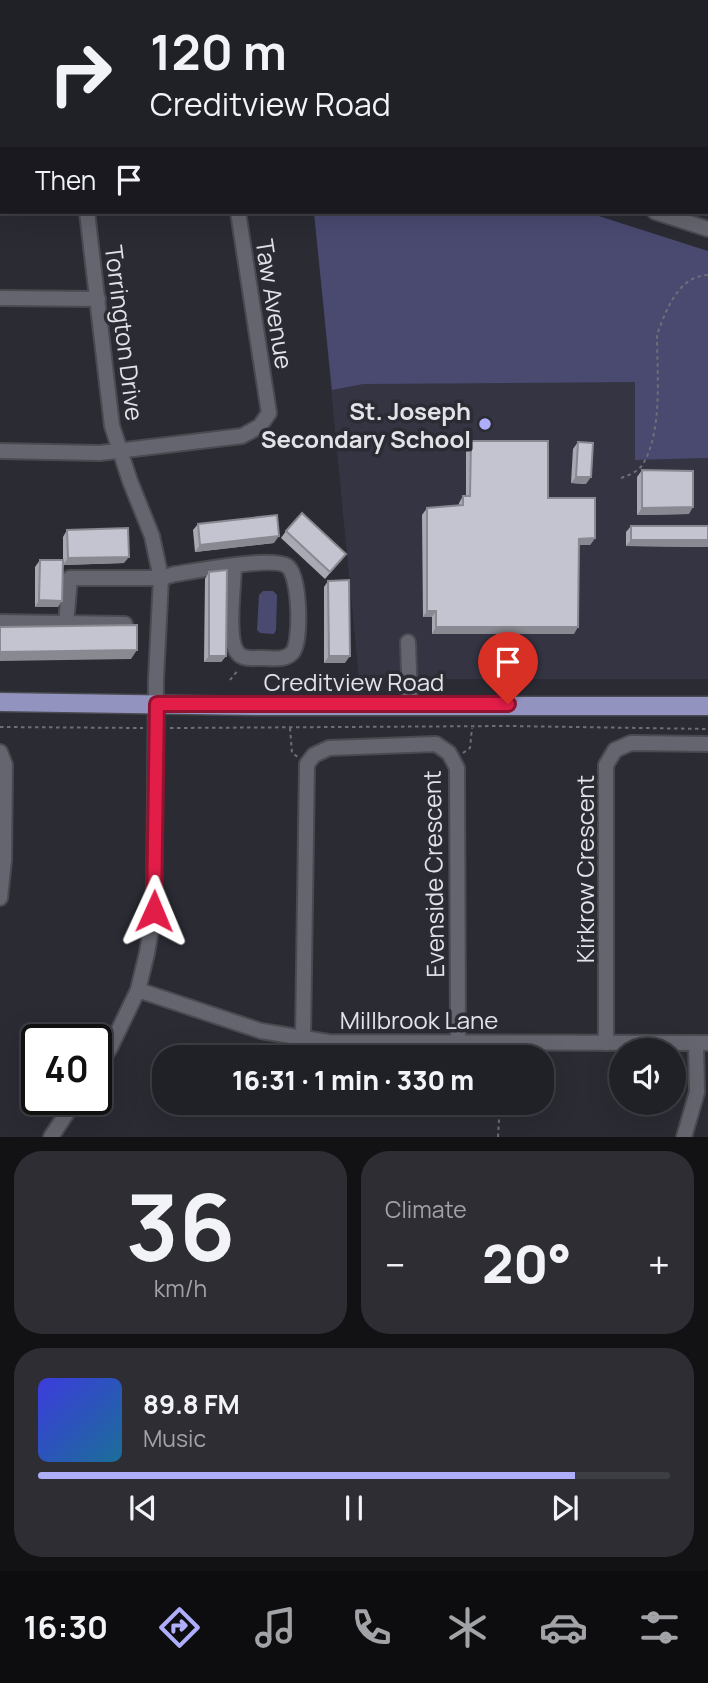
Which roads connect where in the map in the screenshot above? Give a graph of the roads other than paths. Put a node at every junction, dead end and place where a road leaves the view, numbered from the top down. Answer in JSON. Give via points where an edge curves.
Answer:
{"nodes":[{"id":1,"x":87,"y":214,"type":"edge"},
{"id":2,"x":238,"y":214,"type":"edge"},
{"id":3,"x":661,"y":214,"type":"edge"},
{"id":4,"x":708,"y":229,"type":"edge"},
{"id":5,"x":0,"y":298,"type":"edge"},
{"id":6,"x":98,"y":299,"type":"junction"},
{"id":7,"x":0,"y":451,"type":"edge"},
{"id":8,"x":121,"y":452,"type":"junction"},
{"id":9,"x":234,"y":566,"type":"junction"},
{"id":10,"x":161,"y":578,"type":"junction"},
{"id":11,"x":0,"y":622,"type":"edge"},
{"id":12,"x":66,"y":623,"type":"junction"},
{"id":13,"x":125,"y":624,"type":"edge"},
{"id":14,"x":408,"y":642,"type":"dead end"},
{"id":15,"x":0,"y":702,"type":"edge"},
{"id":16,"x":157,"y":704,"type":"junction"},
{"id":17,"x":410,"y":705,"type":"junction"},
{"id":18,"x":708,"y":706,"type":"edge"},
{"id":19,"x":708,"y":744,"type":"edge"},
{"id":20,"x":0,"y":752,"type":"edge"},
{"id":21,"x":0,"y":898,"type":"edge"},
{"id":22,"x":138,"y":990,"type":"junction"},
{"id":23,"x":303,"y":1038,"type":"junction"},
{"id":24,"x":606,"y":1042,"type":"junction"},
{"id":25,"x":458,"y":1043,"type":"junction"},
{"id":26,"x":702,"y":1043,"type":"edge"},
{"id":27,"x":112,"y":1044,"type":"edge"},
{"id":28,"x":65,"y":1115,"type":"edge"},
{"id":29,"x":51,"y":1137,"type":"edge"},
{"id":30,"x":684,"y":1137,"type":"edge"}],
"edges":[{"from":1,"to":6,"type":"street","name":"Torrington Drive"},
{"from":2,"to":8,"type":"street","name":"Taw Avenue","via":[[269,413],[260,426],[242,436]]},
{"from":3,"to":4,"type":"street"},
{"from":5,"to":6,"type":"street"},
{"from":6,"to":8,"type":"street","name":"Torrington Drive","via":[[112,426]]},
{"from":7,"to":8,"type":"street"},
{"from":8,"to":10,"type":"street","name":"Torrington Drive","via":[[152,536]]},
{"from":9,"to":9,"type":"street","via":[[268,562],[286,565],[293,573],[297,645],[292,654],[283,659],[247,658],[236,651],[232,639]]},
{"from":9,"to":10,"type":"street"},
{"from":10,"to":12,"type":"street","via":[[70,578]]},
{"from":10,"to":16,"type":"street","name":"Torrington Drive"},
{"from":11,"to":12,"type":"street"},
{"from":12,"to":13,"type":"street"},
{"from":14,"to":17,"type":"street"},
{"from":15,"to":16,"type":"main road","name":"Creditview Road"},
{"from":16,"to":17,"type":"main road","name":"Creditview Road"},
{"from":16,"to":22,"type":"street","name":"Torrington Drive","via":[[154,911]]},
{"from":17,"to":18,"type":"main road","name":"Creditview Road"},
{"from":19,"to":24,"type":"street","name":"Kirkrow Crescent","via":[[631,743],[615,750],[606,765]]},
{"from":20,"to":21,"type":"street","via":[[5,765]]},
{"from":22,"to":23,"type":"street","name":"Millbrook Lane","via":[[261,1031]]},
{"from":22,"to":27,"type":"street","name":"Torrington Drive"},
{"from":23,"to":25,"type":"street","name":"Millbrook Lane"},
{"from":23,"to":25,"type":"street","name":"Evenside Crescent","via":[[307,764],[329,748],[436,744],[449,753],[457,768]]},
{"from":24,"to":25,"type":"street","name":"Millbrook Lane"},
{"from":24,"to":26,"type":"street","name":"Millbrook Lane"},
{"from":26,"to":30,"type":"street","via":[[697,1092]]},
{"from":28,"to":29,"type":"street"}]}
